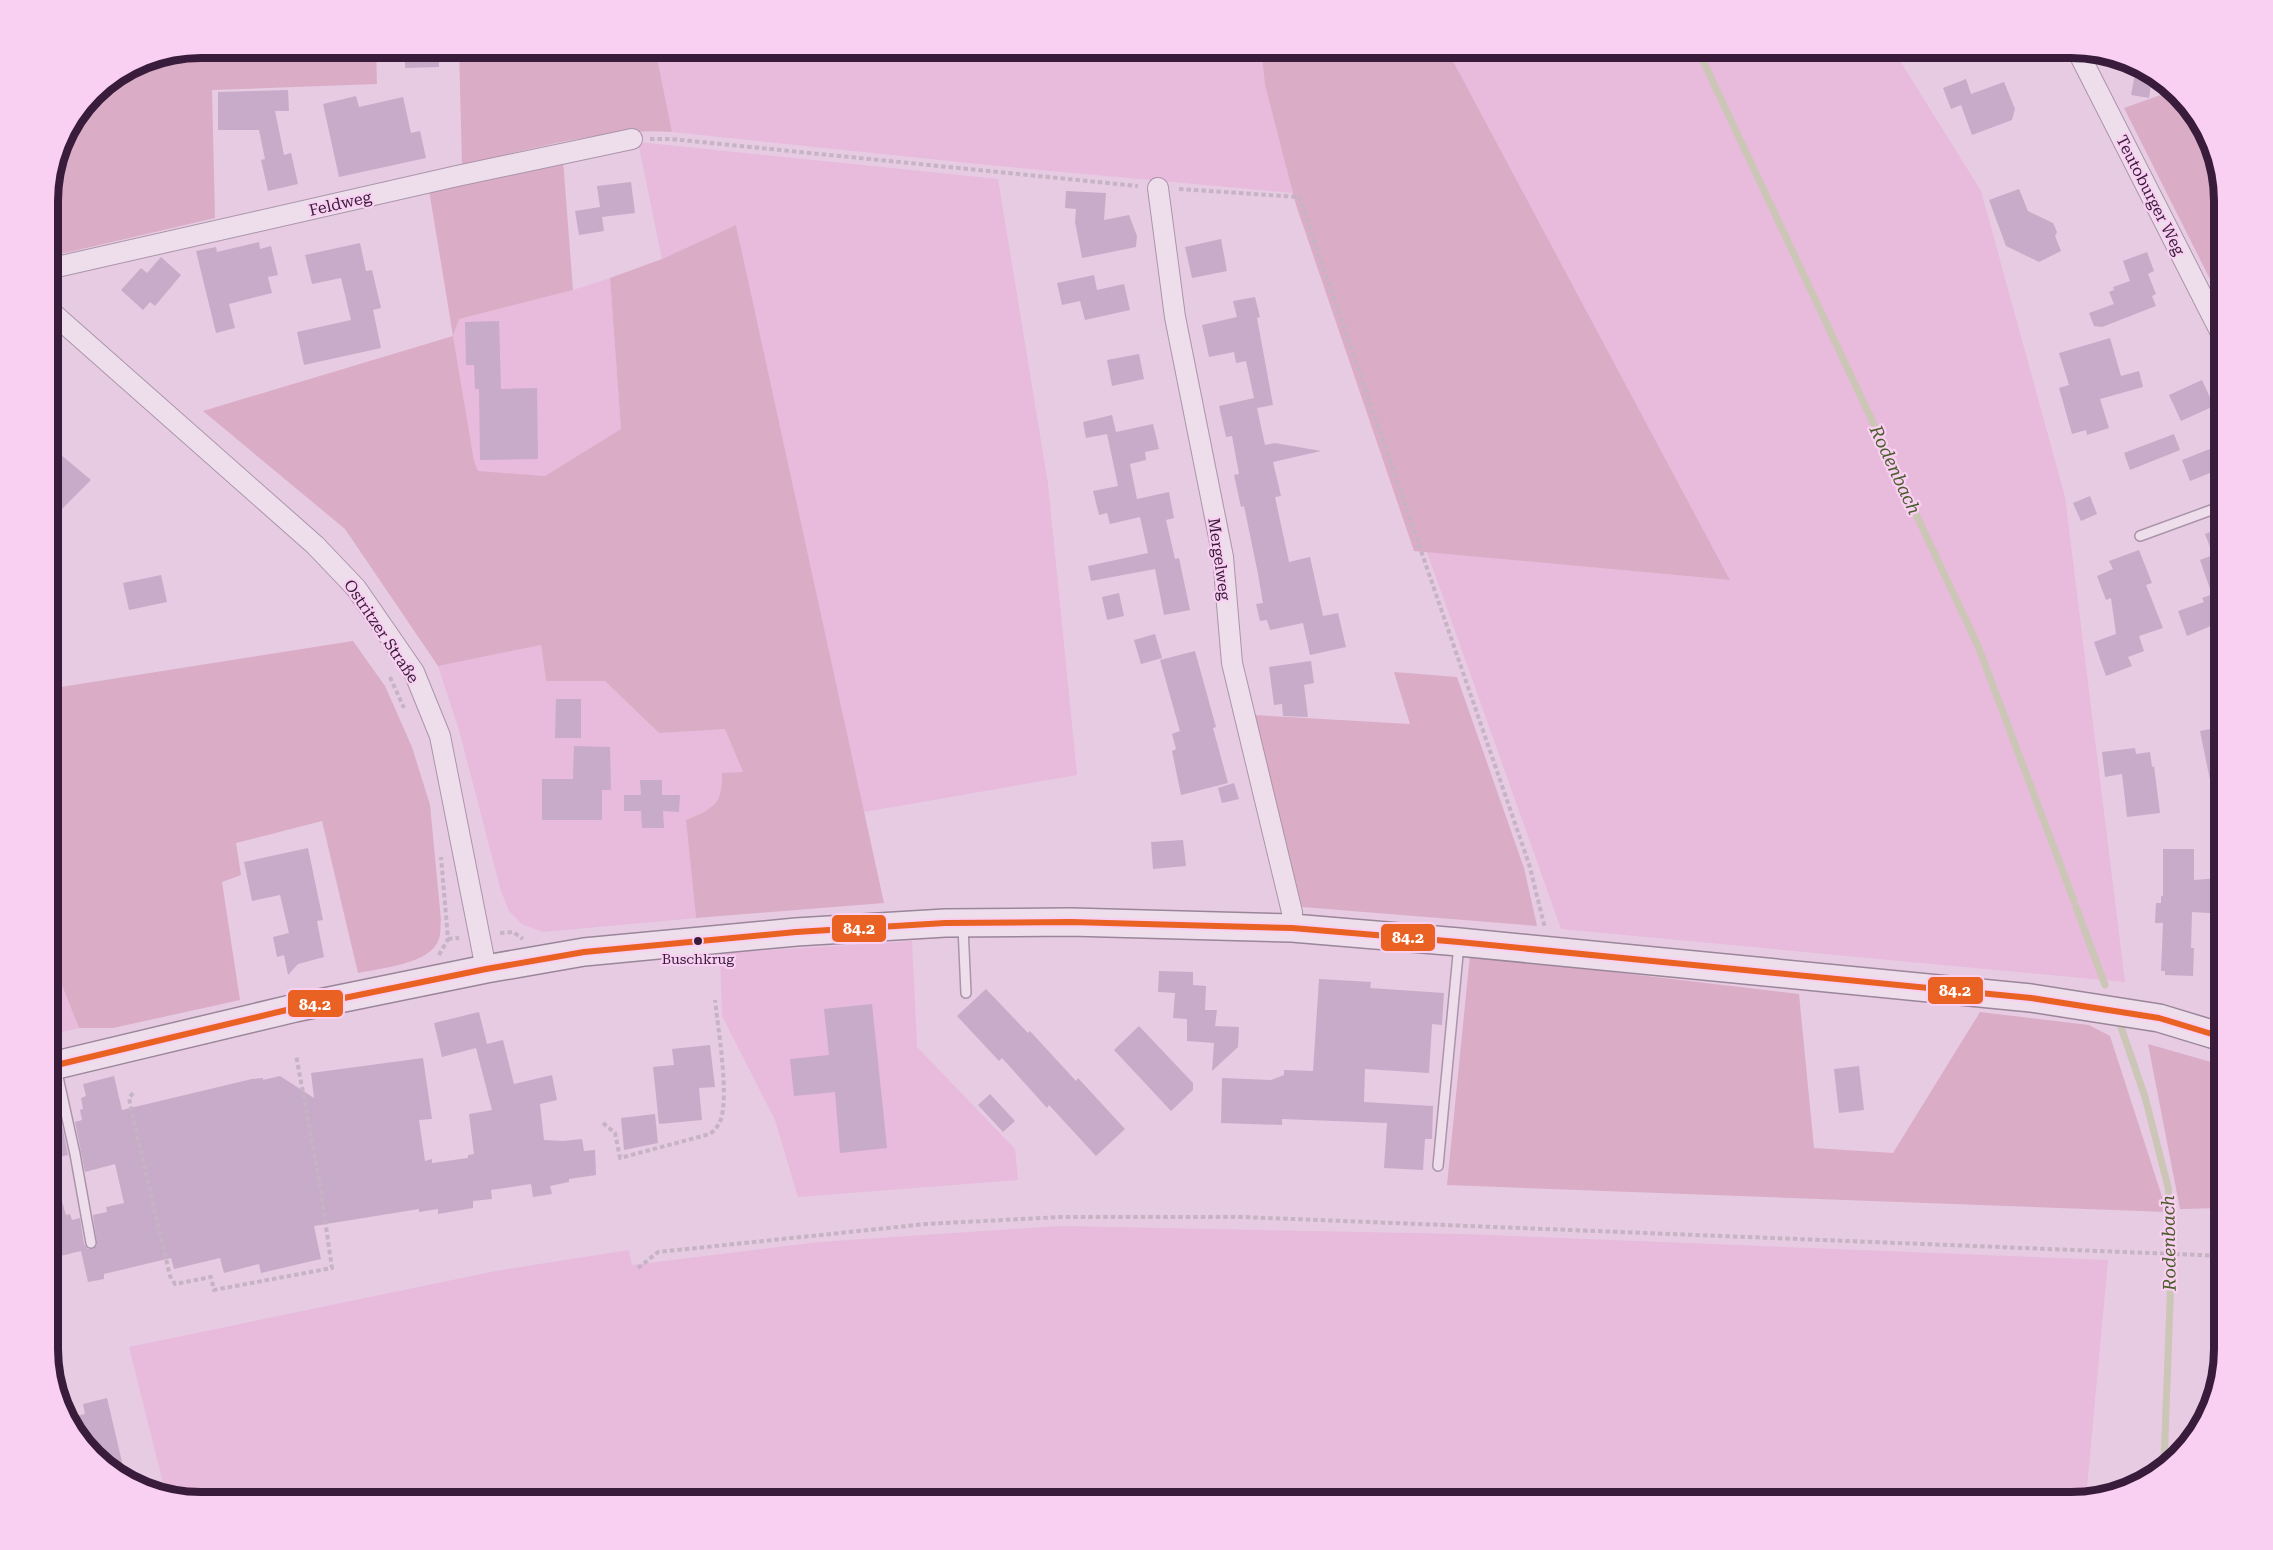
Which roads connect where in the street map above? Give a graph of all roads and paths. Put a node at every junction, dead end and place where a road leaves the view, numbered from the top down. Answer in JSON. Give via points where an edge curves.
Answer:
{"nodes":[{"id":1,"x":2081,"y":59,"type":"edge"},
{"id":2,"x":632,"y":139,"type":"joint"},
{"id":3,"x":1158,"y":188,"type":"junction"},
{"id":4,"x":59,"y":266,"type":"edge"},
{"id":5,"x":59,"y":319,"type":"edge"},
{"id":6,"x":2214,"y":320,"type":"edge"},
{"id":7,"x":2214,"y":509,"type":"edge"},
{"id":8,"x":2140,"y":536,"type":"dead end"},
{"id":9,"x":389,"y":675,"type":"dead end"},
{"id":10,"x":407,"y":714,"type":"dead end"},
{"id":11,"x":440,"y":850,"type":"dead end"},
{"id":12,"x":962,"y":923,"type":"junction"},
{"id":13,"x":1292,"y":928,"type":"junction"},
{"id":14,"x":448,"y":939,"type":"dead end"},
{"id":15,"x":1459,"y":942,"type":"junction"},
{"id":16,"x":1544,"y":950,"type":"junction"},
{"id":17,"x":486,"y":969,"type":"junction"},
{"id":18,"x":966,"y":993,"type":"dead end"},
{"id":19,"x":715,"y":1000,"type":"dead end"},
{"id":20,"x":2214,"y":1035,"type":"edge"},
{"id":21,"x":296,"y":1054,"type":"dead end"},
{"id":22,"x":59,"y":1064,"type":"edge"},
{"id":23,"x":59,"y":1093,"type":"edge"},
{"id":24,"x":133,"y":1093,"type":"dead end"},
{"id":25,"x":603,"y":1123,"type":"dead end"},
{"id":26,"x":1438,"y":1166,"type":"dead end"},
{"id":27,"x":91,"y":1243,"type":"dead end"},
{"id":28,"x":2214,"y":1255,"type":"edge"},
{"id":29,"x":638,"y":1268,"type":"dead end"}],
"edges":[{"from":1,"to":6,"type":"street","name":"Teutoburger Weg"},
{"from":2,"to":3,"type":"path","via":[[671,139]]},
{"from":2,"to":4,"type":"street","name":"Feldweg"},
{"from":3,"to":13,"type":"street","name":"Mergelweg","via":[[1175,317],[1223,557],[1232,663],[1292,912]]},
{"from":3,"to":16,"type":"path","via":[[1299,197],[1529,864],[1545,931]]},
{"from":5,"to":17,"type":"street","name":"Ostritzer Straße","via":[[315,544],[356,588],[414,672],[440,736]]},
{"from":7,"to":8,"type":"lane"},
{"from":9,"to":10,"type":"path"},
{"from":11,"to":14,"type":"path"},
{"from":12,"to":13,"type":"street"},
{"from":12,"to":17,"type":"street","via":[[796,932],[584,952]]},
{"from":12,"to":18,"type":"lane"},
{"from":13,"to":15,"type":"street"},
{"from":15,"to":16,"type":"street"},
{"from":15,"to":26,"type":"lane"},
{"from":16,"to":20,"type":"street","via":[[2031,998],[2159,1018]]},
{"from":17,"to":22,"type":"street","via":[[295,1008]]},
{"from":19,"to":25,"type":"path","via":[[723,1082],[722,1117],[716,1129],[710,1134],[620,1158],[615,1133]]},
{"from":21,"to":24,"type":"path","via":[[332,1269],[214,1290],[211,1277],[174,1284],[133,1117],[129,1098]]},
{"from":23,"to":27,"type":"lane"},
{"from":28,"to":29,"type":"path","via":[[1243,1217],[1060,1217],[926,1224],[658,1252]]}]}
